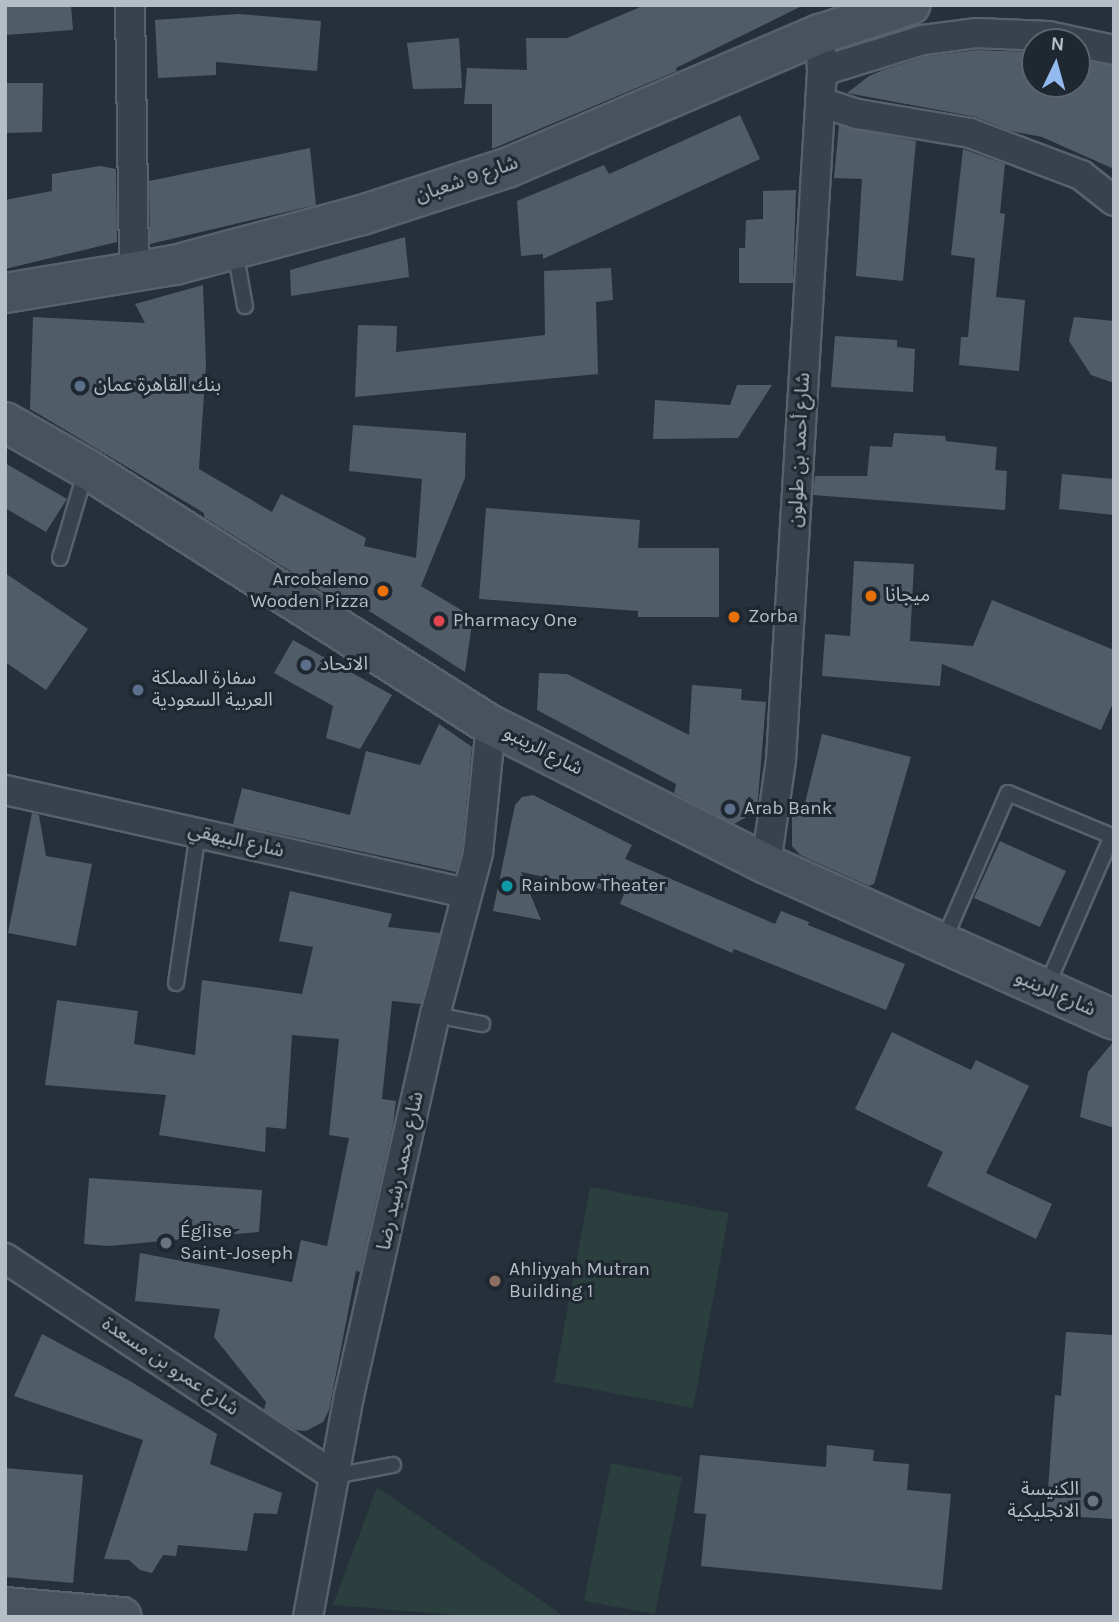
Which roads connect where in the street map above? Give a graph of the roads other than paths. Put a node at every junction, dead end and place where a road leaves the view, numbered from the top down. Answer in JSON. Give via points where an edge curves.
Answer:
{"nodes":[{"id":1,"x":130,"y":5,"type":"edge"},
{"id":2,"x":910,"y":5,"type":"edge"},
{"id":3,"x":820,"y":34,"type":"junction"},
{"id":4,"x":1114,"y":50,"type":"edge"},
{"id":5,"x":822,"y":71,"type":"junction"},
{"id":6,"x":820,"y":102,"type":"junction"},
{"id":7,"x":1114,"y":201,"type":"edge"},
{"id":8,"x":235,"y":250,"type":"junction"},
{"id":9,"x":134,"y":272,"type":"junction"},
{"id":10,"x":5,"y":293,"type":"edge"},
{"id":11,"x":245,"y":306,"type":"dead end"},
{"id":12,"x":5,"y":422,"type":"edge"},
{"id":13,"x":87,"y":469,"type":"junction"},
{"id":14,"x":60,"y":558,"type":"dead end"},
{"id":15,"x":491,"y":725,"type":"junction"},
{"id":16,"x":5,"y":790,"type":"edge"},
{"id":17,"x":198,"y":833,"type":"junction"},
{"id":18,"x":766,"y":864,"type":"junction"},
{"id":19,"x":467,"y":893,"type":"junction"},
{"id":20,"x":942,"y":945,"type":"junction"},
{"id":21,"x":177,"y":983,"type":"dead end"},
{"id":22,"x":1046,"y":989,"type":"junction"},
{"id":23,"x":435,"y":1015,"type":"junction"},
{"id":24,"x":1114,"y":1020,"type":"edge"},
{"id":25,"x":482,"y":1024,"type":"dead end"},
{"id":26,"x":5,"y":1258,"type":"edge"},
{"id":27,"x":394,"y":1465,"type":"dead end"},
{"id":28,"x":334,"y":1476,"type":"junction"},
{"id":29,"x":5,"y":1606,"type":"edge"},
{"id":30,"x":122,"y":1617,"type":"edge"},
{"id":31,"x":308,"y":1617,"type":"edge"}],
"edges":[{"from":1,"to":9,"type":"street"},
{"from":2,"to":3,"type":"street","name":"شارع 9 شعبان"},
{"from":3,"to":5,"type":"street","name":"شارع أحمد بن طولون"},
{"from":3,"to":8,"type":"street","name":"شارع 9 شعبان","via":[[507,168]]},
{"from":4,"to":5,"type":"street","via":[[1048,36],[976,33],[923,40]]},
{"from":5,"to":6,"type":"street","name":"شارع أحمد بن طولون"},
{"from":6,"to":7,"type":"street","via":[[858,114],[970,133],[1081,175]]},
{"from":6,"to":18,"type":"street","name":"شارع أحمد بن طولون","via":[[781,761]]},
{"from":8,"to":9,"type":"street","name":"شارع 9 شعبان"},
{"from":8,"to":11,"type":"lane"},
{"from":9,"to":10,"type":"street","name":"شارع 9 شعبان"},
{"from":12,"to":13,"type":"street","name":"شارع الرينبو"},
{"from":13,"to":14,"type":"lane"},
{"from":13,"to":15,"type":"street","name":"شارع الرينبو"},
{"from":15,"to":18,"type":"street","name":"شارع الرينبو"},
{"from":15,"to":19,"type":"street","name":"شارع محمد رشيد رضا","via":[[478,853]]},
{"from":16,"to":17,"type":"street","name":"شارع البيهقي"},
{"from":17,"to":19,"type":"street","name":"شارع البيهقي"},
{"from":17,"to":21,"type":"lane"},
{"from":18,"to":20,"type":"street","name":"شارع الرينبو"},
{"from":19,"to":23,"type":"street","name":"شارع محمد رشيد رضا"},
{"from":20,"to":22,"type":"street","name":"شارع الرينبو"},
{"from":20,"to":22,"type":"lane","via":[[1008,793],[1112,836]]},
{"from":22,"to":24,"type":"street","name":"شارع الرينبو"},
{"from":23,"to":25,"type":"lane"},
{"from":23,"to":28,"type":"street","name":"شارع محمد رشيد رضا"},
{"from":26,"to":28,"type":"street","name":"شارع عمرو بن مسعدة"},
{"from":27,"to":28,"type":"lane"},
{"from":28,"to":31,"type":"street","name":"شارع محمد رشيد رضا"},
{"from":29,"to":30,"type":"street"}]}
